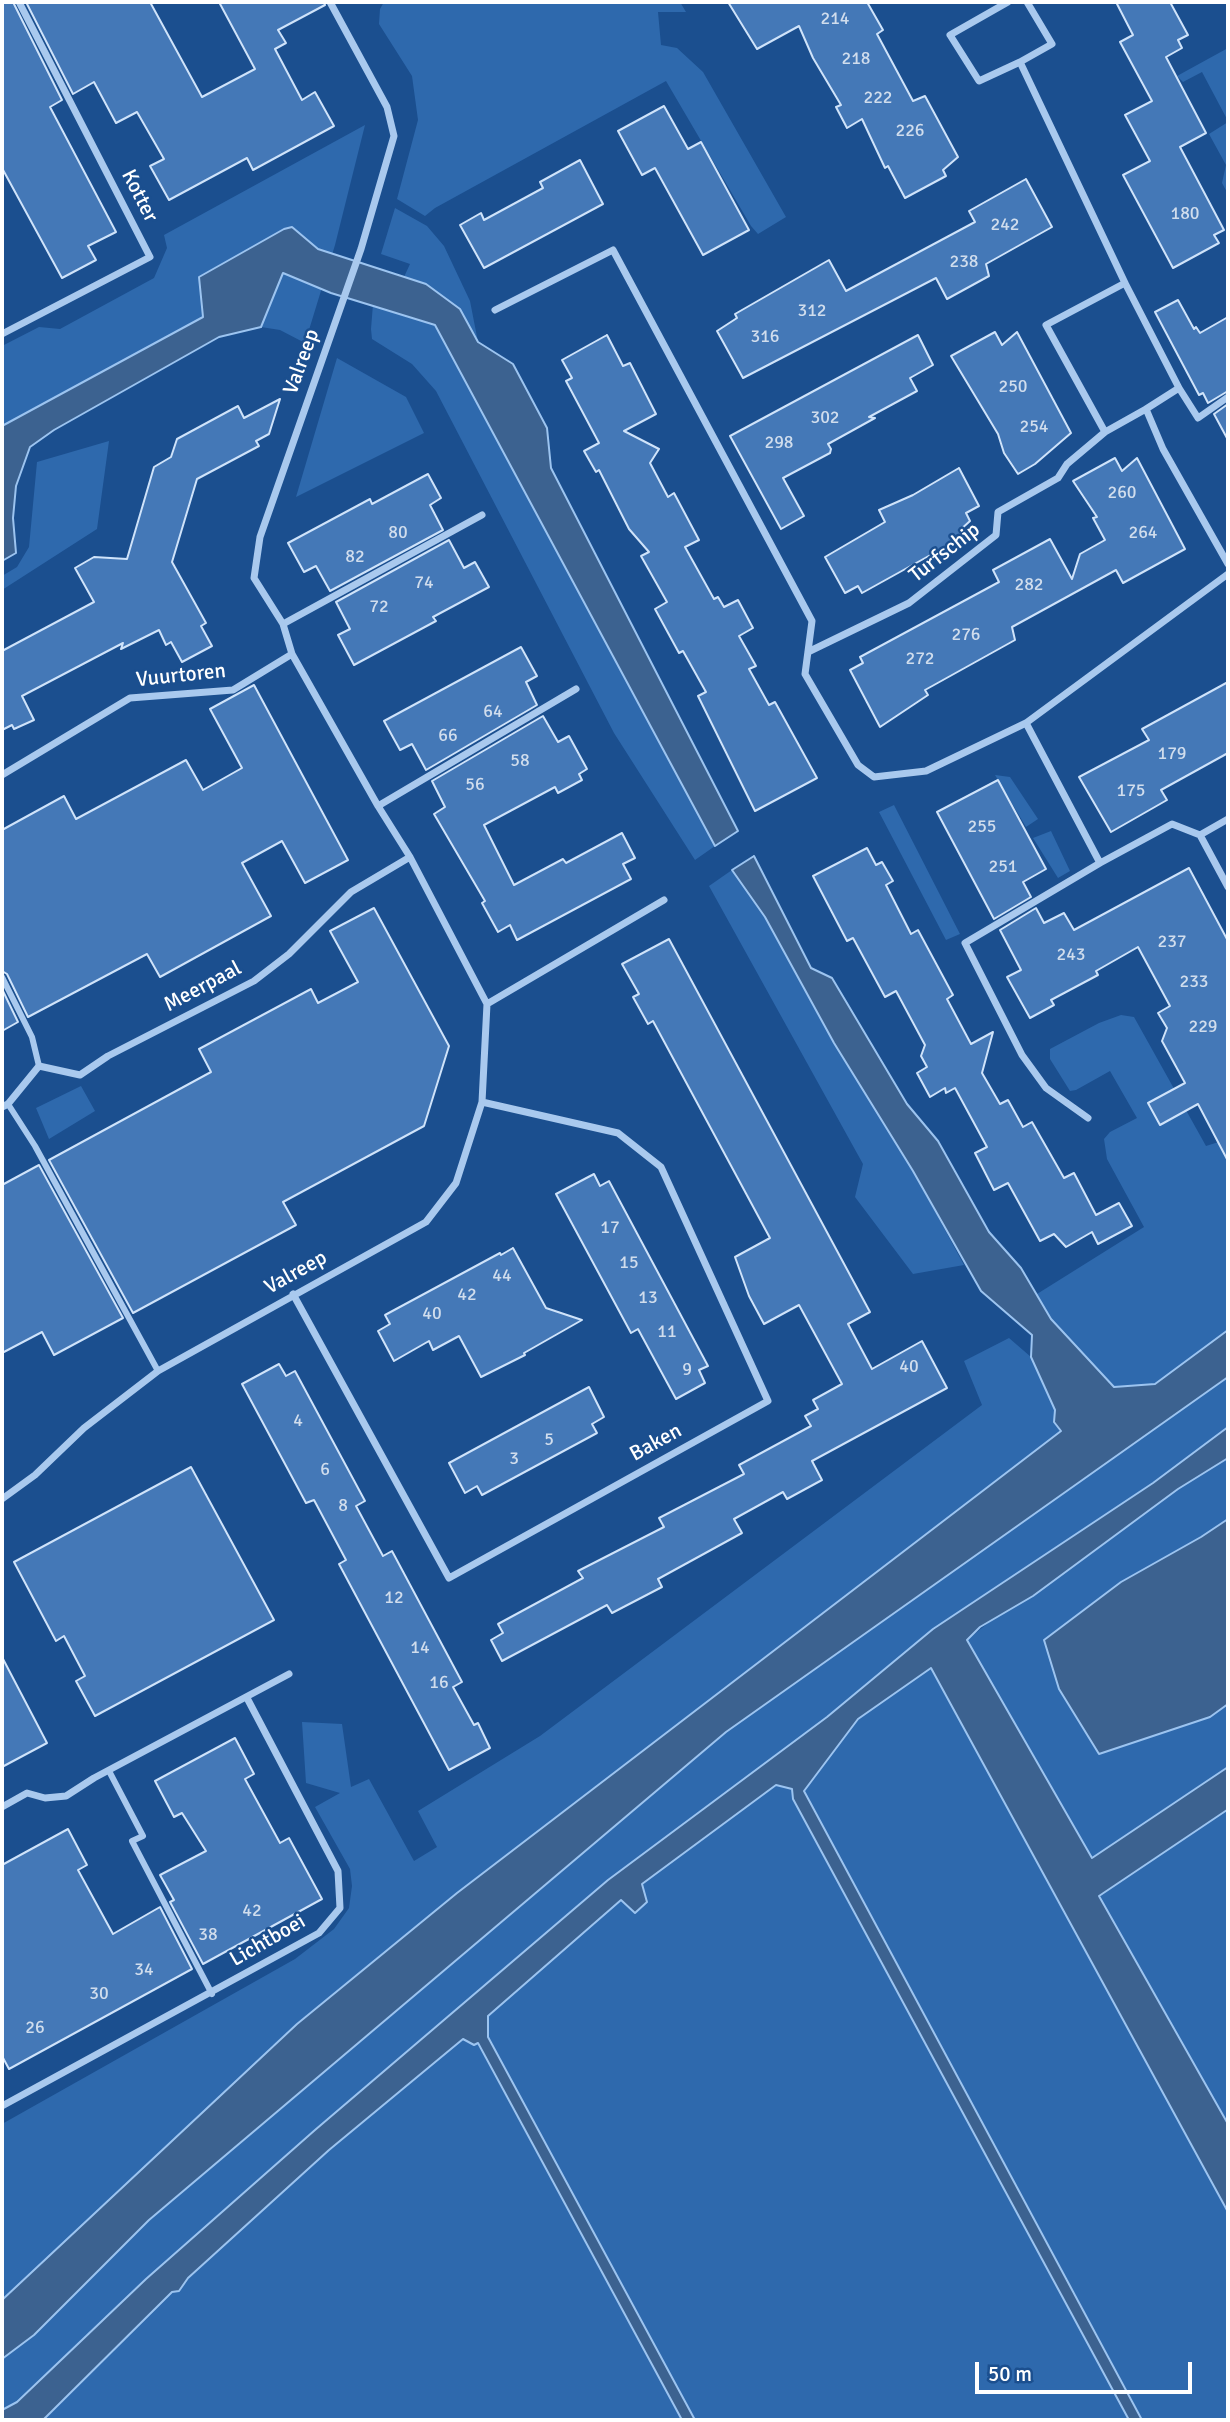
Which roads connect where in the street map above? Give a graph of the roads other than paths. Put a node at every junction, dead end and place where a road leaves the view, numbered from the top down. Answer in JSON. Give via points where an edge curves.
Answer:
{"nodes":[{"id":1,"x":19,"y":2,"type":"edge"},
{"id":2,"x":330,"y":2,"type":"edge"},
{"id":3,"x":1008,"y":2,"type":"edge"},
{"id":4,"x":1027,"y":2,"type":"edge"},
{"id":5,"x":1020,"y":62,"type":"junction"},
{"id":6,"x":1125,"y":283,"type":"junction"},
{"id":7,"x":495,"y":310,"type":"dead end"},
{"id":8,"x":2,"y":334,"type":"edge"},
{"id":9,"x":1179,"y":388,"type":"junction"},
{"id":10,"x":1228,"y":397,"type":"edge"},
{"id":11,"x":1146,"y":409,"type":"junction"},
{"id":12,"x":1105,"y":432,"type":"junction"},
{"id":13,"x":482,"y":516,"type":"dead end"},
{"id":14,"x":1228,"y":565,"type":"edge"},
{"id":15,"x":1228,"y":574,"type":"edge"},
{"id":16,"x":282,"y":624,"type":"junction"},
{"id":17,"x":808,"y":652,"type":"junction"},
{"id":18,"x":292,"y":654,"type":"junction"},
{"id":19,"x":576,"y":689,"type":"dead end"},
{"id":20,"x":1026,"y":723,"type":"junction"},
{"id":21,"x":2,"y":775,"type":"edge"},
{"id":22,"x":378,"y":806,"type":"junction"},
{"id":23,"x":1228,"y":820,"type":"edge"},
{"id":24,"x":1200,"y":835,"type":"junction"},
{"id":25,"x":410,"y":857,"type":"junction"},
{"id":26,"x":1100,"y":863,"type":"junction"},
{"id":27,"x":1228,"y":887,"type":"edge"},
{"id":28,"x":664,"y":900,"type":"dead end"},
{"id":29,"x":2,"y":976,"type":"edge"},
{"id":30,"x":487,"y":1004,"type":"junction"},
{"id":31,"x":39,"y":1066,"type":"junction"},
{"id":32,"x":482,"y":1102,"type":"junction"},
{"id":33,"x":5,"y":1105,"type":"edge"},
{"id":34,"x":1088,"y":1118,"type":"dead end"},
{"id":35,"x":293,"y":1294,"type":"junction"},
{"id":36,"x":158,"y":1371,"type":"junction"},
{"id":37,"x":2,"y":1499,"type":"edge"},
{"id":38,"x":289,"y":1674,"type":"dead end"},
{"id":39,"x":247,"y":1698,"type":"junction"},
{"id":40,"x":109,"y":1772,"type":"junction"},
{"id":41,"x":2,"y":1807,"type":"edge"},
{"id":42,"x":212,"y":1994,"type":"junction"},
{"id":43,"x":2,"y":2106,"type":"edge"}],
"edges":[{"from":1,"to":8,"type":"street","name":"Kotter","via":[[150,257]]},
{"from":2,"to":16,"type":"street","name":"Valreep","via":[[387,107],[394,136],[360,249],[260,537],[254,578]]},
{"from":3,"to":5,"type":"street","via":[[950,35],[979,80]]},
{"from":4,"to":5,"type":"street","via":[[1052,44]]},
{"from":5,"to":6,"type":"street"},
{"from":6,"to":9,"type":"street"},
{"from":6,"to":12,"type":"street","via":[[1046,325]]},
{"from":7,"to":17,"type":"street","via":[[612,250],[812,621]]},
{"from":9,"to":10,"type":"street","via":[[1198,418]]},
{"from":9,"to":11,"type":"street"},
{"from":11,"to":12,"type":"street"},
{"from":11,"to":14,"type":"street","via":[[1163,449]]},
{"from":12,"to":17,"type":"street","name":"Turfschip","via":[[1067,464],[1058,478],[998,512],[996,535],[909,603]]},
{"from":13,"to":16,"type":"street"},
{"from":15,"to":20,"type":"street"},
{"from":16,"to":18,"type":"street","name":"Valreep"},
{"from":17,"to":20,"type":"street","via":[[805,674],[858,765],[874,777],[926,771]]},
{"from":18,"to":21,"type":"street","name":"Vuurtoren","via":[[233,690],[130,698]]},
{"from":18,"to":22,"type":"street","name":"Valreep"},
{"from":19,"to":22,"type":"street"},
{"from":20,"to":26,"type":"street"},
{"from":22,"to":25,"type":"street","name":"Valreep"},
{"from":23,"to":24,"type":"street"},
{"from":24,"to":26,"type":"street","via":[[1172,824]]},
{"from":24,"to":27,"type":"street"},
{"from":25,"to":30,"type":"street","name":"Valreep"},
{"from":25,"to":31,"type":"street","name":"Meerpaal","via":[[351,892],[289,954],[254,981],[80,1075]]},
{"from":26,"to":34,"type":"street","via":[[965,943],[1022,1055],[1046,1088]]},
{"from":28,"to":30,"type":"street"},
{"from":29,"to":31,"type":"street","via":[[32,1037]]},
{"from":30,"to":32,"type":"street","name":"Valreep"},
{"from":31,"to":33,"type":"street"},
{"from":32,"to":35,"type":"street","name":"Valreep","via":[[456,1183],[426,1222]]},
{"from":32,"to":35,"type":"street","name":"Baken","via":[[618,1133],[661,1167],[768,1401],[449,1578]]},
{"from":33,"to":36,"type":"street","via":[[35,1146]]},
{"from":35,"to":36,"type":"street","name":"Valreep"},
{"from":36,"to":37,"type":"street","name":"Valreep"},
{"from":38,"to":39,"type":"street"},
{"from":39,"to":40,"type":"street"},
{"from":39,"to":42,"type":"street","name":"Lichtboei","via":[[338,1871],[340,1908],[320,1933]]},
{"from":40,"to":41,"type":"street","via":[[66,1796],[45,1798],[27,1793]]},
{"from":40,"to":42,"type":"street","via":[[143,1836],[132,1841]]},
{"from":42,"to":43,"type":"street","name":"Lichtboei"}]}
